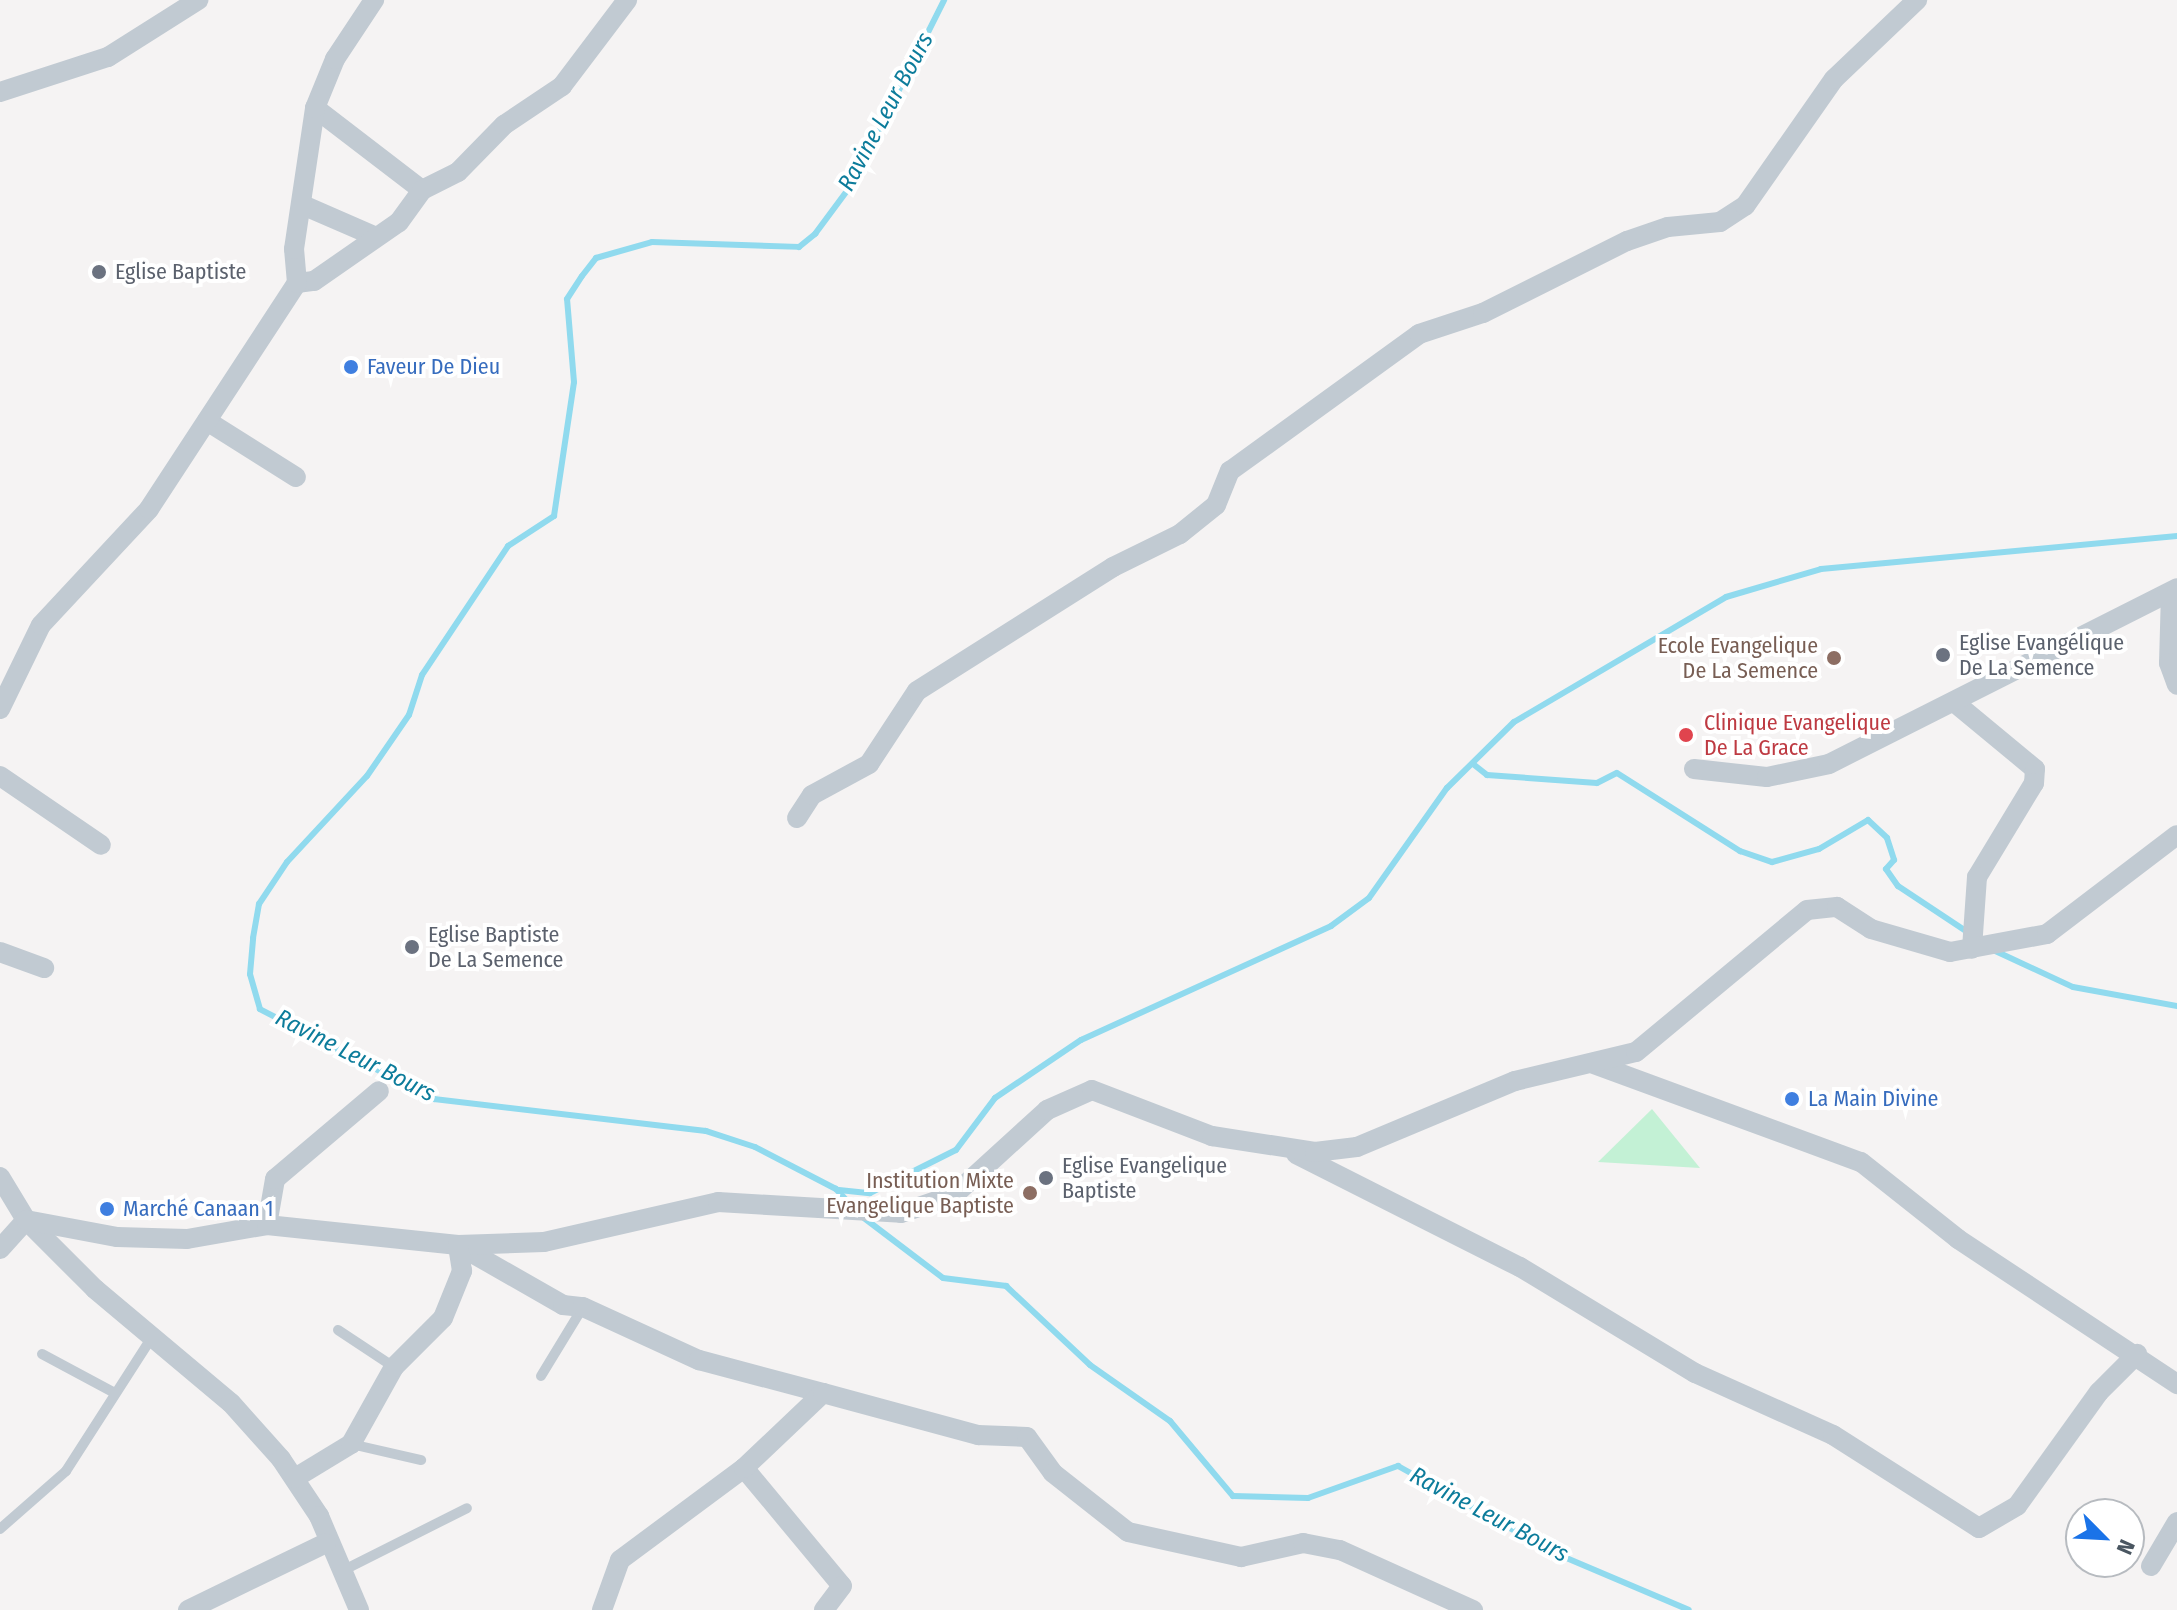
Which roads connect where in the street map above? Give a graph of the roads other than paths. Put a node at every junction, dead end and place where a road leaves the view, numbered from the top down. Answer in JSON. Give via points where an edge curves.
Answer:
{"nodes":[{"id":1,"x":198,"y":0,"type":"edge"},
{"id":2,"x":374,"y":0,"type":"edge"},
{"id":3,"x":627,"y":0,"type":"edge"},
{"id":4,"x":1917,"y":0,"type":"edge"},
{"id":5,"x":0,"y":92,"type":"edge"},
{"id":6,"x":315,"y":108,"type":"junction"},
{"id":7,"x":422,"y":190,"type":"junction"},
{"id":8,"x":305,"y":206,"type":"junction"},
{"id":9,"x":374,"y":236,"type":"junction"},
{"id":10,"x":297,"y":283,"type":"junction"},
{"id":11,"x":207,"y":421,"type":"junction"},
{"id":12,"x":296,"y":477,"type":"dead end"},
{"id":13,"x":2174,"y":590,"type":"edge"},
{"id":14,"x":2177,"y":685,"type":"edge"},
{"id":15,"x":1954,"y":702,"type":"junction"},
{"id":16,"x":0,"y":709,"type":"edge"},
{"id":17,"x":1694,"y":769,"type":"dead end"},
{"id":18,"x":0,"y":776,"type":"edge"},
{"id":19,"x":797,"y":818,"type":"dead end"},
{"id":20,"x":2177,"y":835,"type":"edge"},
{"id":21,"x":101,"y":845,"type":"dead end"},
{"id":22,"x":1970,"y":934,"type":"junction"},
{"id":23,"x":0,"y":952,"type":"edge"},
{"id":24,"x":44,"y":968,"type":"dead end"},
{"id":25,"x":1594,"y":1064,"type":"junction"},
{"id":26,"x":379,"y":1091,"type":"dead end"},
{"id":27,"x":1280,"y":1146,"type":"junction"},
{"id":28,"x":0,"y":1177,"type":"edge"},
{"id":29,"x":26,"y":1220,"type":"junction"},
{"id":30,"x":267,"y":1225,"type":"junction"},
{"id":31,"x":458,"y":1245,"type":"junction"},
{"id":32,"x":0,"y":1249,"type":"edge"},
{"id":33,"x":583,"y":1307,"type":"junction"},
{"id":34,"x":338,"y":1330,"type":"dead end"},
{"id":35,"x":152,"y":1337,"type":"junction"},
{"id":36,"x":42,"y":1354,"type":"dead end"},
{"id":37,"x":2137,"y":1354,"type":"junction"},
{"id":38,"x":394,"y":1367,"type":"junction"},
{"id":39,"x":541,"y":1376,"type":"dead end"},
{"id":40,"x":2177,"y":1384,"type":"edge"},
{"id":41,"x":113,"y":1392,"type":"junction"},
{"id":42,"x":823,"y":1393,"type":"junction"},
{"id":43,"x":351,"y":1444,"type":"junction"},
{"id":44,"x":421,"y":1460,"type":"dead end"},
{"id":45,"x":744,"y":1468,"type":"junction"},
{"id":46,"x":295,"y":1478,"type":"junction"},
{"id":47,"x":467,"y":1508,"type":"dead end"},
{"id":48,"x":2177,"y":1522,"type":"edge"},
{"id":49,"x":0,"y":1529,"type":"edge"},
{"id":50,"x":326,"y":1543,"type":"junction"},
{"id":51,"x":2151,"y":1566,"type":"dead end"},
{"id":52,"x":340,"y":1572,"type":"junction"},
{"id":53,"x":188,"y":1610,"type":"edge"},
{"id":54,"x":359,"y":1610,"type":"edge"},
{"id":55,"x":602,"y":1610,"type":"edge"},
{"id":56,"x":824,"y":1610,"type":"edge"},
{"id":57,"x":1473,"y":1610,"type":"edge"}],
"edges":[{"from":1,"to":5,"type":"street","via":[[108,57]]},
{"from":2,"to":6,"type":"street","via":[[335,59]]},
{"from":3,"to":7,"type":"street","via":[[562,86],[504,125],[458,172]]},
{"from":4,"to":19,"type":"street","via":[[1834,79],[1745,206],[1720,222],[1668,227],[1627,241],[1483,313],[1419,334],[1230,471],[1216,505],[1180,534],[1113,567],[917,691],[869,764],[812,795]]},
{"from":6,"to":7,"type":"street"},
{"from":6,"to":8,"type":"street"},
{"from":7,"to":9,"type":"street","via":[[399,222]]},
{"from":8,"to":9,"type":"street"},
{"from":8,"to":10,"type":"street","via":[[294,249]]},
{"from":9,"to":10,"type":"street","via":[[314,281]]},
{"from":10,"to":11,"type":"street"},
{"from":11,"to":12,"type":"street"},
{"from":11,"to":16,"type":"street","via":[[149,509],[41,625]]},
{"from":13,"to":14,"type":"street","via":[[2169,663]]},
{"from":13,"to":15,"type":"street"},
{"from":15,"to":17,"type":"street","via":[[1829,764],[1767,777]]},
{"from":15,"to":22,"type":"street","via":[[2035,769],[2028,795],[1982,863]]},
{"from":18,"to":21,"type":"street"},
{"from":20,"to":22,"type":"street","via":[[2060,927]]},
{"from":22,"to":25,"type":"street","via":[[1921,949],[1820,906],[1659,1040]]},
{"from":23,"to":24,"type":"street"},
{"from":25,"to":27,"type":"street","via":[[1515,1081],[1357,1147]]},
{"from":25,"to":37,"type":"street","via":[[1861,1162],[1958,1239]]},
{"from":26,"to":30,"type":"street","via":[[275,1179]]},
{"from":27,"to":31,"type":"street","via":[[1212,1136],[1092,1090],[1047,1110],[954,1195],[901,1213],[718,1202],[544,1242]]},
{"from":27,"to":37,"type":"street","via":[[1520,1267],[1695,1373],[1833,1435],[1979,1528],[2017,1506],[2099,1392]]},
{"from":28,"to":29,"type":"street"},
{"from":29,"to":30,"type":"street","via":[[131,1238],[187,1239]]},
{"from":29,"to":32,"type":"street"},
{"from":29,"to":35,"type":"street"},
{"from":30,"to":31,"type":"street"},
{"from":31,"to":33,"type":"street","via":[[543,1296]]},
{"from":31,"to":38,"type":"street","via":[[462,1271],[443,1318]]},
{"from":33,"to":39,"type":"lane"},
{"from":33,"to":42,"type":"street","via":[[699,1360]]},
{"from":34,"to":38,"type":"lane"},
{"from":35,"to":41,"type":"lane"},
{"from":35,"to":46,"type":"street","via":[[231,1403]]},
{"from":36,"to":41,"type":"lane"},
{"from":37,"to":40,"type":"street"},
{"from":38,"to":43,"type":"street"},
{"from":41,"to":49,"type":"lane","via":[[66,1471]]},
{"from":42,"to":45,"type":"street"},
{"from":42,"to":57,"type":"street","via":[[978,1435],[1027,1437],[1053,1473],[1128,1532],[1241,1557],[1303,1543],[1340,1550]]},
{"from":43,"to":44,"type":"lane"},
{"from":43,"to":46,"type":"street"},
{"from":45,"to":55,"type":"street","via":[[620,1560]]},
{"from":45,"to":56,"type":"street","via":[[842,1586]]},
{"from":46,"to":50,"type":"street","via":[[319,1516]]},
{"from":47,"to":52,"type":"lane"},
{"from":48,"to":51,"type":"street"},
{"from":50,"to":52,"type":"street"},
{"from":50,"to":53,"type":"street"},
{"from":52,"to":54,"type":"street"}]}
